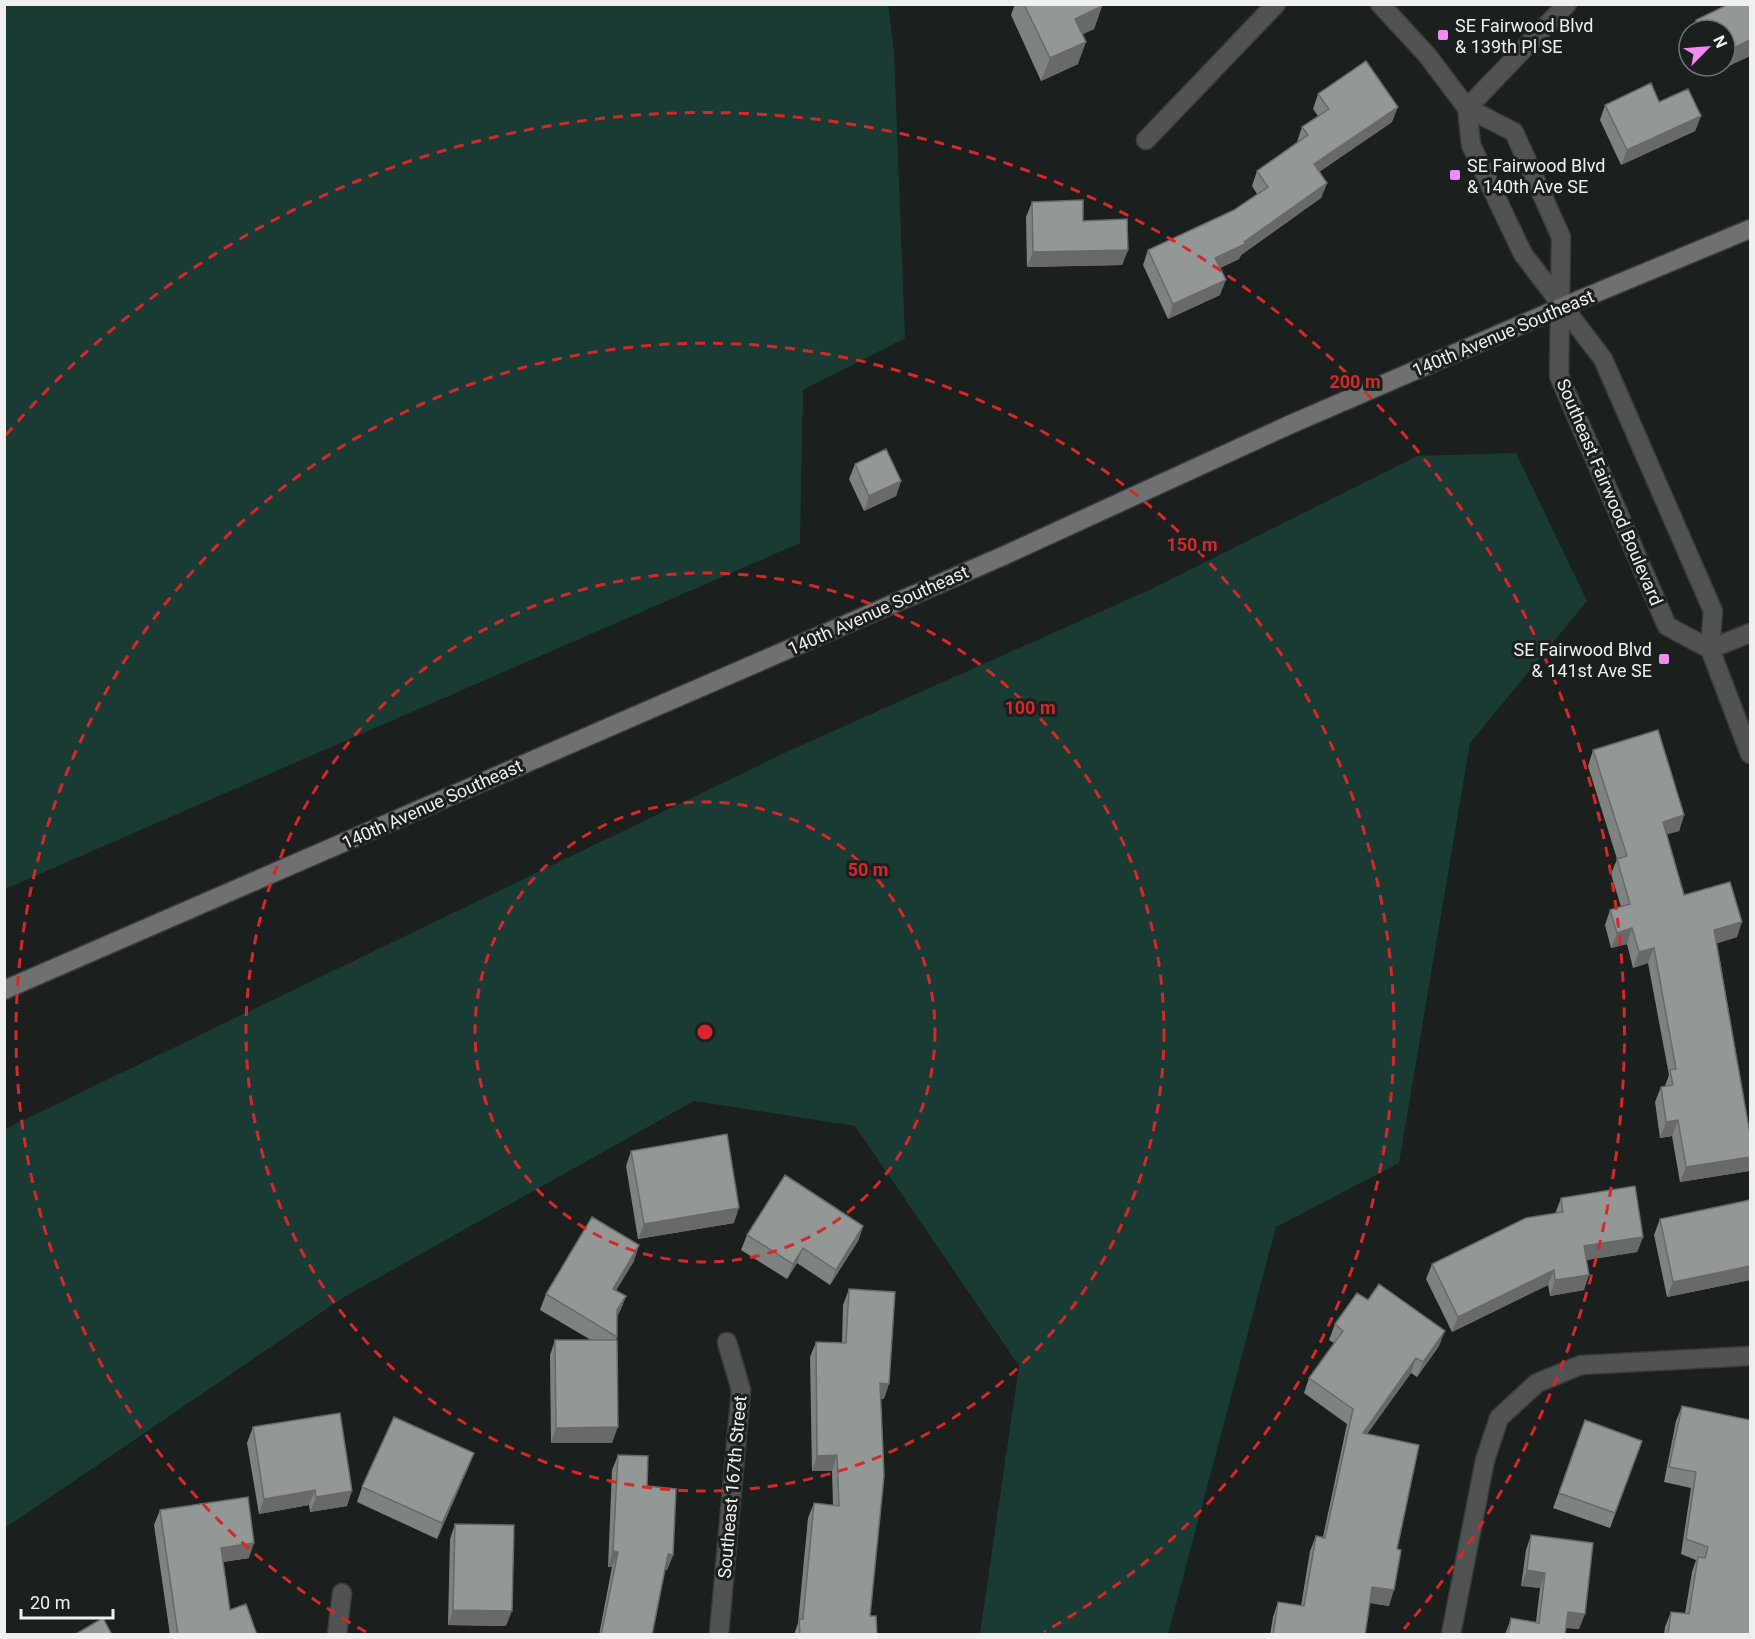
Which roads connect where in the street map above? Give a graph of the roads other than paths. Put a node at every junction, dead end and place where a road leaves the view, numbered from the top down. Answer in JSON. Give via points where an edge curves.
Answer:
{"nodes":[{"id":1,"x":1276,"y":4,"type":"edge"},
{"id":2,"x":1380,"y":4,"type":"edge"},
{"id":3,"x":1567,"y":4,"type":"edge"},
{"id":4,"x":1467,"y":108,"type":"junction"},
{"id":5,"x":1146,"y":140,"type":"dead end"},
{"id":6,"x":1750,"y":229,"type":"edge"},
{"id":7,"x":1562,"y":307,"type":"junction"},
{"id":8,"x":1750,"y":633,"type":"edge"},
{"id":9,"x":1710,"y":649,"type":"junction"},
{"id":10,"x":1750,"y":754,"type":"edge"},
{"id":11,"x":4,"y":990,"type":"edge"},
{"id":12,"x":727,"y":1342,"type":"dead end"},
{"id":13,"x":1750,"y":1356,"type":"edge"},
{"id":14,"x":342,"y":1593,"type":"dead end"},
{"id":15,"x":337,"y":1635,"type":"edge"},
{"id":16,"x":719,"y":1635,"type":"edge"},
{"id":17,"x":1451,"y":1635,"type":"edge"}],
"edges":[{"from":1,"to":5,"type":"street"},
{"from":2,"to":4,"type":"street","name":"Southeast Fairwood Boulevard","via":[[1427,55]]},
{"from":3,"to":4,"type":"street"},
{"from":4,"to":7,"type":"street","name":"Southeast Fairwood Boulevard","via":[[1472,145],[1518,244]]},
{"from":4,"to":7,"type":"street","name":"Southeast Fairwood Boulevard","via":[[1514,132],[1561,237]]},
{"from":6,"to":7,"type":"main road","name":"140th Avenue Southeast"},
{"from":7,"to":9,"type":"street","name":"Southeast Fairwood Boulevard","via":[[1603,359],[1713,611]]},
{"from":7,"to":9,"type":"street","name":"Southeast Fairwood Boulevard","via":[[1559,376],[1667,626]]},
{"from":7,"to":11,"type":"main road","name":"140th Avenue Southeast","via":[[1289,425],[1003,556]]},
{"from":8,"to":9,"type":"street"},
{"from":9,"to":10,"type":"street","name":"Southeast Fairwood Boulevard"},
{"from":12,"to":16,"type":"street","name":"Southeast 167th Street","via":[[741,1390]]},
{"from":13,"to":17,"type":"street","via":[[1581,1365],[1537,1383],[1499,1418],[1485,1460]]},
{"from":14,"to":15,"type":"street"}]}
